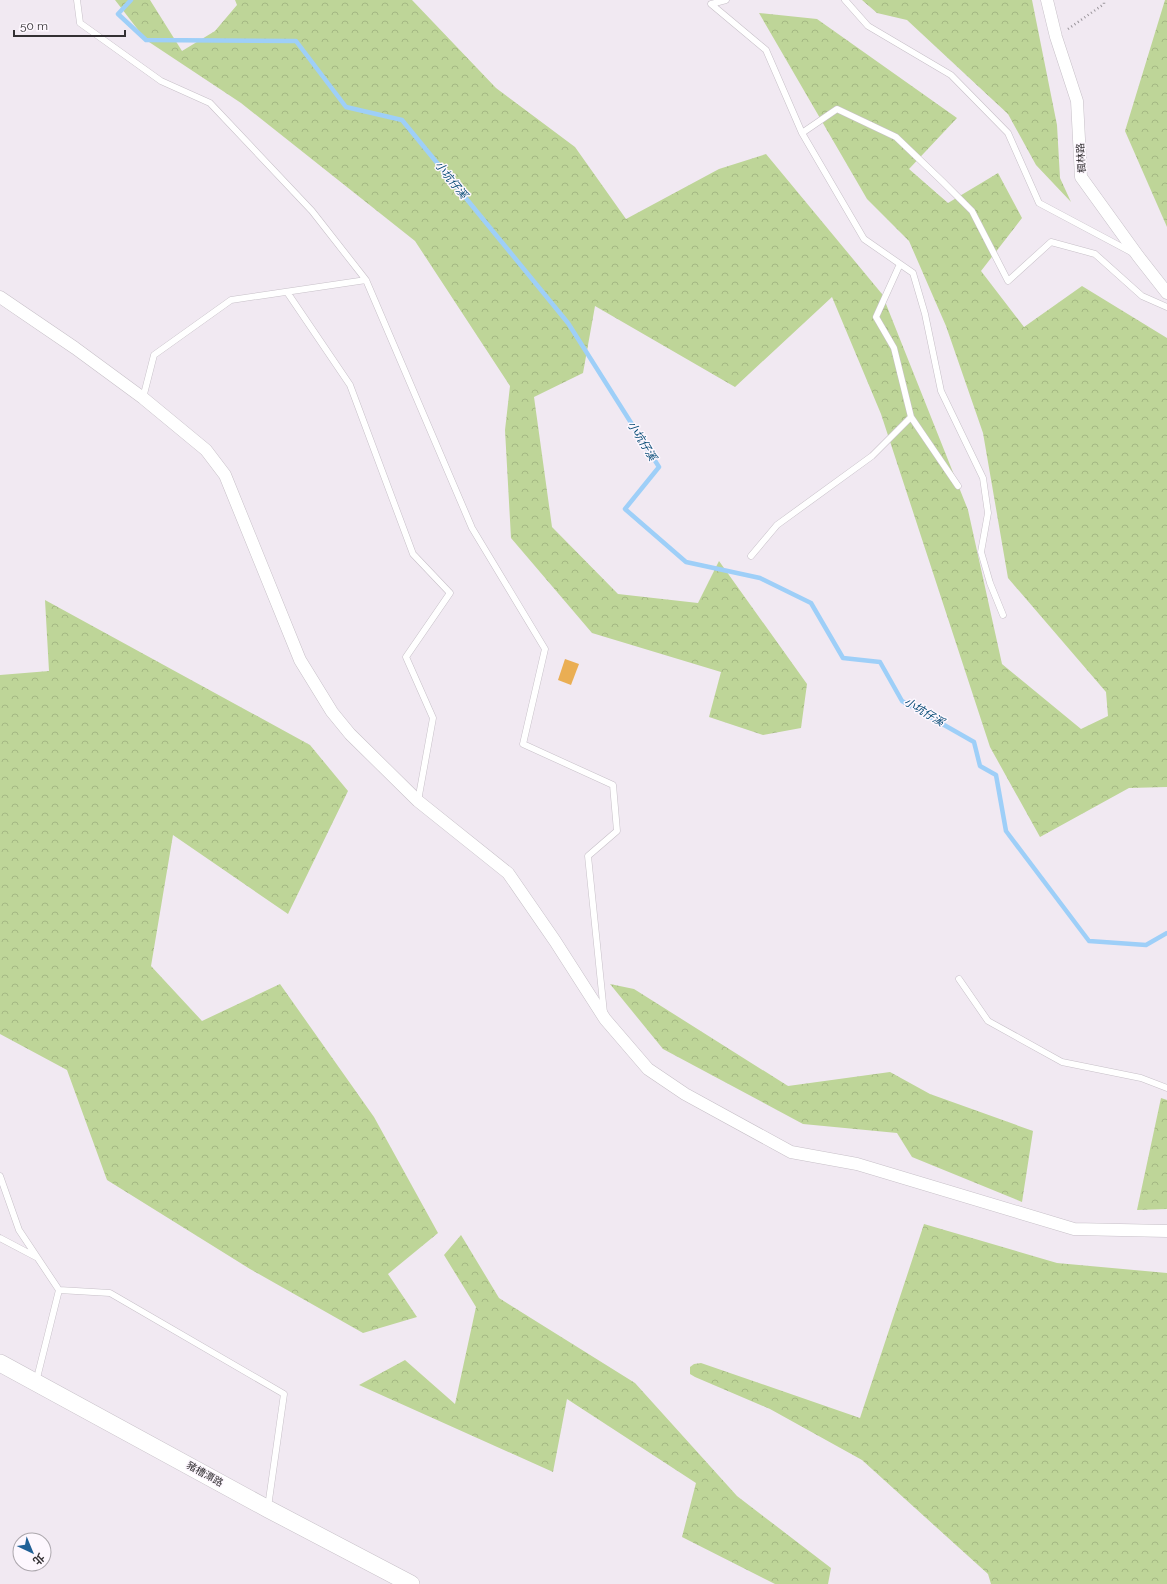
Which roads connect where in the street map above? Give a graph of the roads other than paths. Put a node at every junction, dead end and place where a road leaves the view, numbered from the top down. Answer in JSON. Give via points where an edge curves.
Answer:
{"nodes":[{"id":1,"x":76,"y":0,"type":"edge"},
{"id":2,"x":726,"y":0,"type":"edge"},
{"id":3,"x":845,"y":0,"type":"edge"},
{"id":4,"x":1047,"y":0,"type":"edge"},
{"id":5,"x":802,"y":133,"type":"junction"},
{"id":6,"x":1138,"y":256,"type":"junction"},
{"id":7,"x":900,"y":264,"type":"junction"},
{"id":8,"x":366,"y":280,"type":"junction"},
{"id":9,"x":287,"y":292,"type":"junction"},
{"id":10,"x":1167,"y":293,"type":"edge"},
{"id":11,"x":0,"y":297,"type":"edge"},
{"id":12,"x":1167,"y":307,"type":"edge"},
{"id":13,"x":143,"y":398,"type":"junction"},
{"id":14,"x":911,"y":417,"type":"junction"},
{"id":15,"x":958,"y":486,"type":"dead end"},
{"id":16,"x":750,"y":556,"type":"dead end"},
{"id":17,"x":1003,"y":615,"type":"dead end"},
{"id":18,"x":418,"y":801,"type":"junction"},
{"id":19,"x":959,"y":979,"type":"dead end"},
{"id":20,"x":605,"y":1019,"type":"junction"},
{"id":21,"x":1167,"y":1088,"type":"edge"},
{"id":22,"x":0,"y":1176,"type":"edge"},
{"id":23,"x":1167,"y":1231,"type":"edge"},
{"id":24,"x":0,"y":1238,"type":"edge"},
{"id":25,"x":38,"y":1258,"type":"junction"},
{"id":26,"x":59,"y":1290,"type":"junction"},
{"id":27,"x":0,"y":1363,"type":"edge"},
{"id":28,"x":36,"y":1382,"type":"junction"},
{"id":29,"x":268,"y":1509,"type":"junction"},
{"id":30,"x":411,"y":1584,"type":"edge"}],
"edges":[{"from":1,"to":8,"type":"lane","via":[[80,23],[161,80],[210,103],[312,211]]},
{"from":2,"to":5,"type":"lane","via":[[711,4],[766,50]]},
{"from":3,"to":6,"type":"lane","via":[[868,26],[951,75],[1008,133],[1039,203]]},
{"from":4,"to":6,"type":"street","name":"楓林路","via":[[1077,101],[1081,177]]},
{"from":5,"to":7,"type":"lane","via":[[864,239]]},
{"from":5,"to":12,"type":"lane","via":[[837,109],[896,137],[972,211],[1008,281],[1051,242],[1095,254],[1142,296]]},
{"from":6,"to":10,"type":"street","name":"楓林路"},
{"from":7,"to":14,"type":"lane","via":[[876,317],[894,348]]},
{"from":7,"to":17,"type":"lane","via":[[913,273],[925,314],[941,391],[983,478],[988,513],[981,552]]},
{"from":8,"to":9,"type":"lane"},
{"from":8,"to":20,"type":"lane","via":[[472,528],[545,649],[523,744],[613,785],[617,831],[588,856]]},
{"from":9,"to":13,"type":"lane","via":[[231,300],[154,355]]},
{"from":9,"to":18,"type":"lane","via":[[350,385],[413,554],[450,593],[406,656],[433,718]]},
{"from":11,"to":13,"type":"street"},
{"from":13,"to":18,"type":"street","via":[[206,450],[225,475],[300,660],[332,712],[350,734]]},
{"from":14,"to":15,"type":"lane"},
{"from":14,"to":16,"type":"lane","via":[[872,456],[777,525]]},
{"from":18,"to":20,"type":"street","via":[[508,873]]},
{"from":19,"to":21,"type":"lane","via":[[988,1021],[1062,1062],[1141,1078]]},
{"from":20,"to":23,"type":"street","via":[[648,1069],[685,1094],[792,1152],[857,1164],[1074,1229]]},
{"from":22,"to":25,"type":"lane","via":[[19,1230]]},
{"from":24,"to":25,"type":"lane"},
{"from":25,"to":26,"type":"lane"},
{"from":26,"to":28,"type":"lane"},
{"from":26,"to":29,"type":"lane","via":[[110,1293],[284,1394]]},
{"from":27,"to":28,"type":"street","name":"豬槽潭路"},
{"from":28,"to":29,"type":"street","name":"豬槽潭路"},
{"from":29,"to":30,"type":"street","name":"豬槽潭路"}]}
